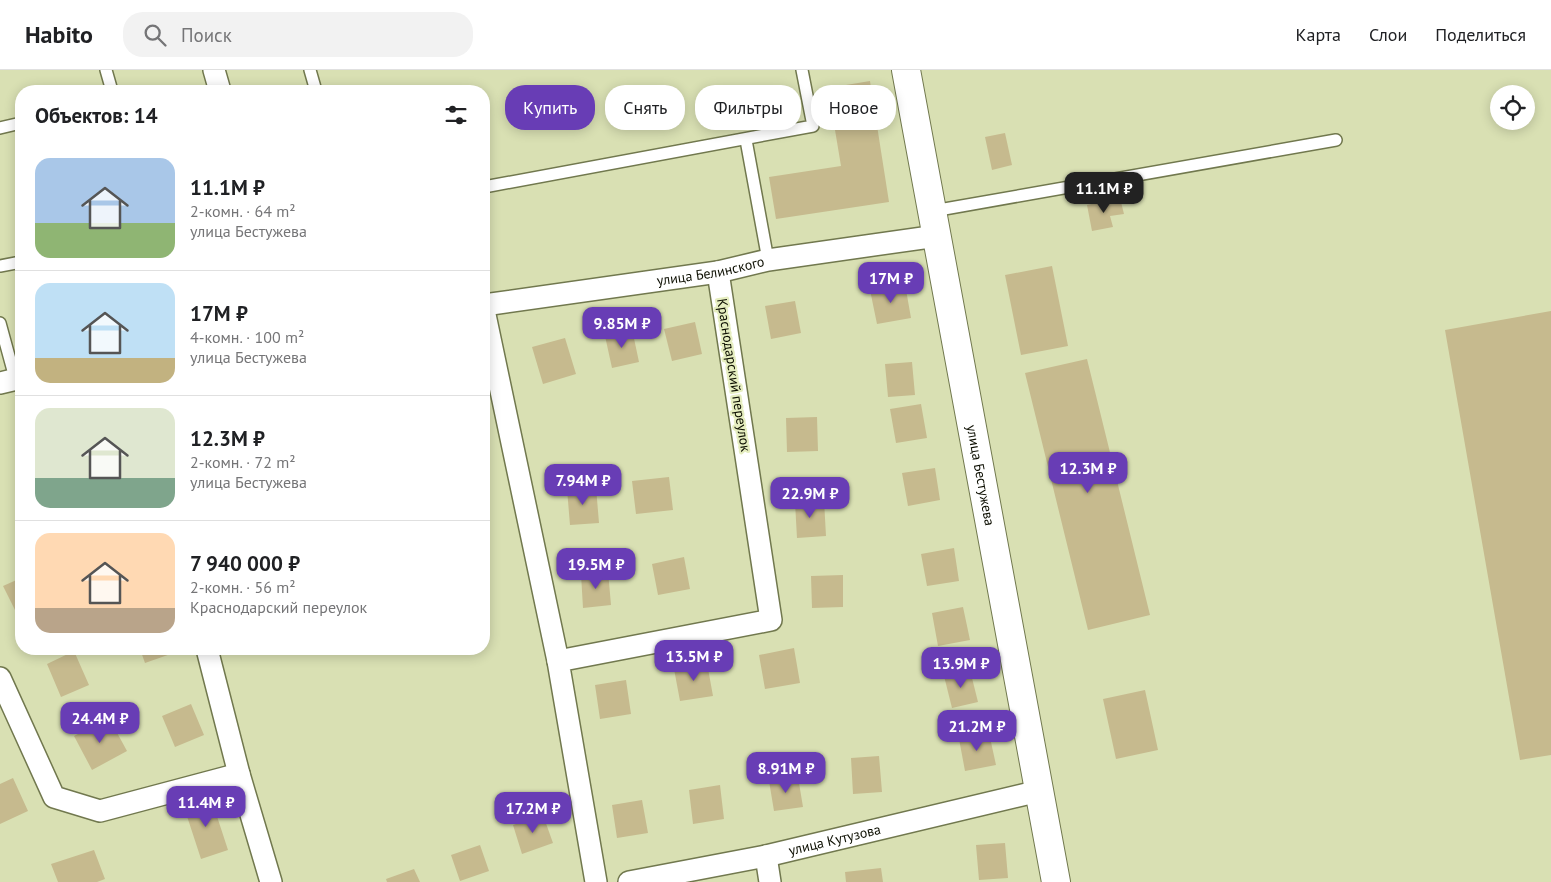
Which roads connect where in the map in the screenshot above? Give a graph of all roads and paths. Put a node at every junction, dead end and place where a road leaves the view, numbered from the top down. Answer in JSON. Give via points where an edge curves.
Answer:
{"nodes":[{"id":1,"x":106,"y":70,"type":"edge"},
{"id":2,"x":214,"y":70,"type":"edge"},
{"id":3,"x":310,"y":70,"type":"edge"},
{"id":4,"x":802,"y":70,"type":"edge"},
{"id":5,"x":906,"y":70,"type":"edge"},
{"id":6,"x":110,"y":85,"type":"edge"},
{"id":7,"x":218,"y":85,"type":"edge"},
{"id":8,"x":314,"y":85,"type":"edge"},
{"id":9,"x":15,"y":124,"type":"edge"},
{"id":10,"x":0,"y":128,"type":"edge"},
{"id":11,"x":746,"y":140,"type":"junction"},
{"id":12,"x":1336,"y":140,"type":"dead end"},
{"id":13,"x":490,"y":187,"type":"edge"},
{"id":14,"x":935,"y":224,"type":"junction"},
{"id":15,"x":768,"y":260,"type":"junction"},
{"id":16,"x":15,"y":263,"type":"edge"},
{"id":17,"x":0,"y":266,"type":"edge"},
{"id":18,"x":718,"y":272,"type":"junction"},
{"id":19,"x":490,"y":304,"type":"edge"},
{"id":20,"x":0,"y":323,"type":"edge"},
{"id":21,"x":490,"y":338,"type":"edge"},
{"id":22,"x":12,"y":380,"type":"edge"},
{"id":23,"x":209,"y":655,"type":"edge"},
{"id":24,"x":558,"y":661,"type":"junction"},
{"id":25,"x":0,"y":678,"type":"edge"},
{"id":26,"x":239,"y":774,"type":"junction"},
{"id":27,"x":1039,"y":791,"type":"junction"},
{"id":28,"x":766,"y":856,"type":"junction"},
{"id":29,"x":271,"y":882,"type":"edge"},
{"id":30,"x":596,"y":882,"type":"edge"},
{"id":31,"x":629,"y":882,"type":"edge"},
{"id":32,"x":770,"y":882,"type":"edge"},
{"id":33,"x":1056,"y":882,"type":"edge"}],
"edges":[{"from":1,"to":6,"type":"lane"},
{"from":2,"to":7,"type":"street"},
{"from":3,"to":8,"type":"lane"},
{"from":4,"to":11,"type":"lane","via":[[814,126]]},
{"from":5,"to":14,"type":"street","name":"улица Бестужева"},
{"from":9,"to":10,"type":"lane"},
{"from":11,"to":13,"type":"lane"},
{"from":11,"to":15,"type":"lane"},
{"from":12,"to":14,"type":"lane"},
{"from":14,"to":15,"type":"street","name":"улица Белинского"},
{"from":14,"to":27,"type":"street","name":"улица Бестужева"},
{"from":15,"to":18,"type":"street","name":"улица Белинского"},
{"from":16,"to":17,"type":"lane"},
{"from":18,"to":19,"type":"street","name":"улица Белинского"},
{"from":18,"to":24,"type":"street","name":"Краснодарский переулок","via":[[771,620]]},
{"from":20,"to":22,"type":"lane"},
{"from":21,"to":24,"type":"street"},
{"from":23,"to":26,"type":"street"},
{"from":24,"to":30,"type":"street"},
{"from":25,"to":26,"type":"street","via":[[54,797],[100,811]]},
{"from":26,"to":29,"type":"street"},
{"from":27,"to":28,"type":"street","name":"улица Кутузова"},
{"from":27,"to":33,"type":"street","name":"улица Бестужева"},
{"from":28,"to":31,"type":"street","name":"улица Кутузова"},
{"from":28,"to":32,"type":"street"}]}
